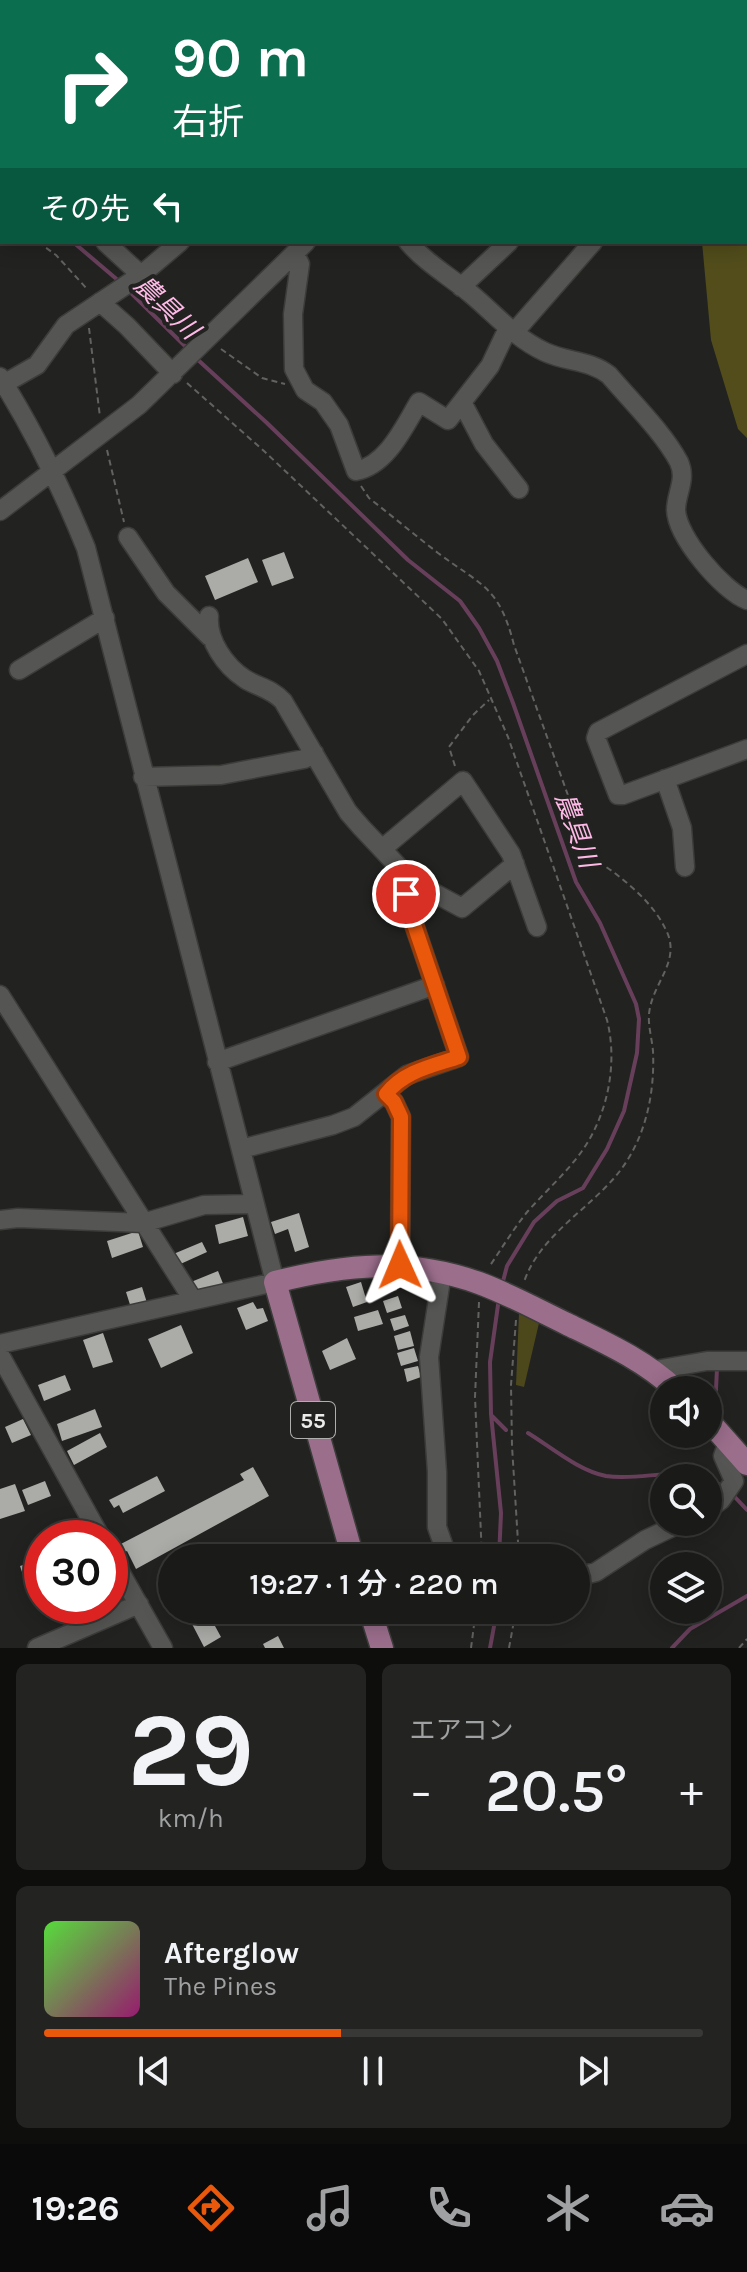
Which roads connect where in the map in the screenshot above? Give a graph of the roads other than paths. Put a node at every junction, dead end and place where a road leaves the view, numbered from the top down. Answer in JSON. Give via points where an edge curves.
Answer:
{"nodes":[{"id":1,"x":107,"y":244,"type":"edge"},
{"id":2,"x":178,"y":244,"type":"edge"},
{"id":3,"x":410,"y":244,"type":"edge"},
{"id":4,"x":507,"y":244,"type":"edge"},
{"id":5,"x":591,"y":244,"type":"edge"},
{"id":6,"x":301,"y":248,"type":"edge"},
{"id":7,"x":138,"y":277,"type":"junction"},
{"id":8,"x":461,"y":287,"type":"junction"},
{"id":9,"x":103,"y":300,"type":"junction"},
{"id":10,"x":508,"y":328,"type":"junction"},
{"id":11,"x":175,"y":371,"type":"junction"},
{"id":12,"x":2,"y":382,"type":"edge"},
{"id":13,"x":463,"y":404,"type":"junction"},
{"id":14,"x":52,"y":473,"type":"junction"},
{"id":15,"x":519,"y":489,"type":"dead end"},
{"id":16,"x":0,"y":511,"type":"edge"},
{"id":17,"x":128,"y":537,"type":"dead end"},
{"id":18,"x":746,"y":601,"type":"edge"},
{"id":19,"x":209,"y":616,"type":"dead end"},
{"id":20,"x":105,"y":618,"type":"junction"},
{"id":21,"x":210,"y":637,"type":"junction"},
{"id":22,"x":747,"y":654,"type":"edge"},
{"id":23,"x":19,"y":670,"type":"dead end"},
{"id":24,"x":747,"y":749,"type":"edge"},
{"id":25,"x":314,"y":753,"type":"junction"},
{"id":26,"x":143,"y":777,"type":"junction"},
{"id":27,"x":665,"y":779,"type":"junction"},
{"id":28,"x":382,"y":849,"type":"junction"},
{"id":29,"x":515,"y":864,"type":"junction"},
{"id":30,"x":685,"y":867,"type":"dead end"},
{"id":31,"x":412,"y":881,"type":"junction"},
{"id":32,"x":537,"y":927,"type":"dead end"},
{"id":33,"x":435,"y":985,"type":"junction"},
{"id":34,"x":0,"y":995,"type":"edge"},
{"id":35,"x":217,"y":1062,"type":"junction"},
{"id":36,"x":386,"y":1094,"type":"junction"},
{"id":37,"x":241,"y":1149,"type":"junction"},
{"id":38,"x":255,"y":1204,"type":"junction"},
{"id":39,"x":0,"y":1220,"type":"edge"},
{"id":40,"x":143,"y":1223,"type":"junction"},
{"id":41,"x":400,"y":1265,"type":"junction"},
{"id":42,"x":442,"y":1273,"type":"junction"},
{"id":43,"x":275,"y":1282,"type":"junction"},
{"id":44,"x":193,"y":1300,"type":"junction"},
{"id":45,"x":0,"y":1344,"type":"edge"},
{"id":46,"x":0,"y":1355,"type":"edge"},
{"id":47,"x":747,"y":1361,"type":"edge"},
{"id":48,"x":655,"y":1370,"type":"junction"},
{"id":49,"x":661,"y":1376,"type":"edge"},
{"id":50,"x":722,"y":1435,"type":"edge"},
{"id":51,"x":728,"y":1442,"type":"junction"},
{"id":52,"x":747,"y":1464,"type":"edge"},
{"id":53,"x":722,"y":1498,"type":"edge"},
{"id":54,"x":91,"y":1520,"type":"edge"},
{"id":55,"x":653,"y":1536,"type":"edge"},
{"id":56,"x":349,"y":1544,"type":"edge"},
{"id":57,"x":442,"y":1544,"type":"edge"},
{"id":58,"x":590,"y":1574,"type":"edge"},
{"id":59,"x":128,"y":1585,"type":"edge"},
{"id":60,"x":139,"y":1604,"type":"junction"},
{"id":61,"x":374,"y":1624,"type":"edge"},
{"id":62,"x":37,"y":1648,"type":"edge"},
{"id":63,"x":163,"y":1648,"type":"edge"},
{"id":64,"x":382,"y":1648,"type":"edge"}],
"edges":[{"from":1,"to":7,"type":"street"},
{"from":2,"to":7,"type":"street"},
{"from":3,"to":8,"type":"street"},
{"from":4,"to":8,"type":"street"},
{"from":5,"to":10,"type":"street","via":[[517,329]]},
{"from":6,"to":11,"type":"street"},
{"from":6,"to":13,"type":"street","via":[[293,314],[296,376],[331,412],[356,471],[373,465],[419,402],[448,420]]},
{"from":7,"to":9,"type":"street"},
{"from":8,"to":10,"type":"street"},
{"from":9,"to":11,"type":"street"},
{"from":9,"to":12,"type":"street","via":[[66,325],[37,365]]},
{"from":10,"to":13,"type":"street"},
{"from":10,"to":18,"type":"street","via":[[543,351],[597,366],[609,375],[680,464],[676,512],[686,537],[722,584]]},
{"from":11,"to":14,"type":"street"},
{"from":12,"to":14,"type":"street"},
{"from":13,"to":15,"type":"street","via":[[484,444]]},
{"from":14,"to":16,"type":"street"},
{"from":14,"to":20,"type":"street","via":[[86,548]]},
{"from":17,"to":21,"type":"street","via":[[166,593]]},
{"from":19,"to":21,"type":"street"},
{"from":20,"to":23,"type":"street"},
{"from":20,"to":26,"type":"street"},
{"from":21,"to":25,"type":"street","via":[[240,675],[278,695]]},
{"from":22,"to":27,"type":"street","via":[[598,732],[618,795]]},
{"from":24,"to":27,"type":"street"},
{"from":25,"to":26,"type":"street","via":[[221,775]]},
{"from":25,"to":28,"type":"street","via":[[348,812]]},
{"from":26,"to":35,"type":"street"},
{"from":27,"to":30,"type":"street","via":[[682,828]]},
{"from":28,"to":29,"type":"street","via":[[463,781]]},
{"from":28,"to":31,"type":"street"},
{"from":29,"to":31,"type":"street","via":[[462,908]]},
{"from":29,"to":32,"type":"street"},
{"from":31,"to":33,"type":"street","via":[[406,901]]},
{"from":33,"to":35,"type":"street"},
{"from":33,"to":36,"type":"street","via":[[459,1057],[407,1075]]},
{"from":34,"to":40,"type":"street"},
{"from":35,"to":37,"type":"street"},
{"from":36,"to":37,"type":"street","via":[[333,1125]]},
{"from":36,"to":41,"type":"street","via":[[401,1117]]},
{"from":37,"to":38,"type":"street"},
{"from":38,"to":40,"type":"street","via":[[204,1205]]},
{"from":38,"to":43,"type":"street"},
{"from":39,"to":40,"type":"street"},
{"from":40,"to":44,"type":"street"},
{"from":41,"to":42,"type":"main road"},
{"from":41,"to":43,"type":"main road","via":[[348,1266]]},
{"from":42,"to":48,"type":"main road","via":[[483,1283]]},
{"from":42,"to":57,"type":"street","via":[[429,1357]]},
{"from":43,"to":44,"type":"street"},
{"from":43,"to":56,"type":"main road","number":"55"},
{"from":44,"to":45,"type":"street"},
{"from":46,"to":54,"type":"street"},
{"from":47,"to":48,"type":"street"},
{"from":48,"to":49,"type":"main road"},
{"from":50,"to":51,"type":"main road"},
{"from":51,"to":52,"type":"main road"},
{"from":51,"to":53,"type":"street","via":[[723,1456],[734,1481]]},
{"from":55,"to":58,"type":"street"},
{"from":59,"to":60,"type":"street"},
{"from":60,"to":62,"type":"street"},
{"from":60,"to":63,"type":"street"},
{"from":61,"to":64,"type":"main road"}]}
